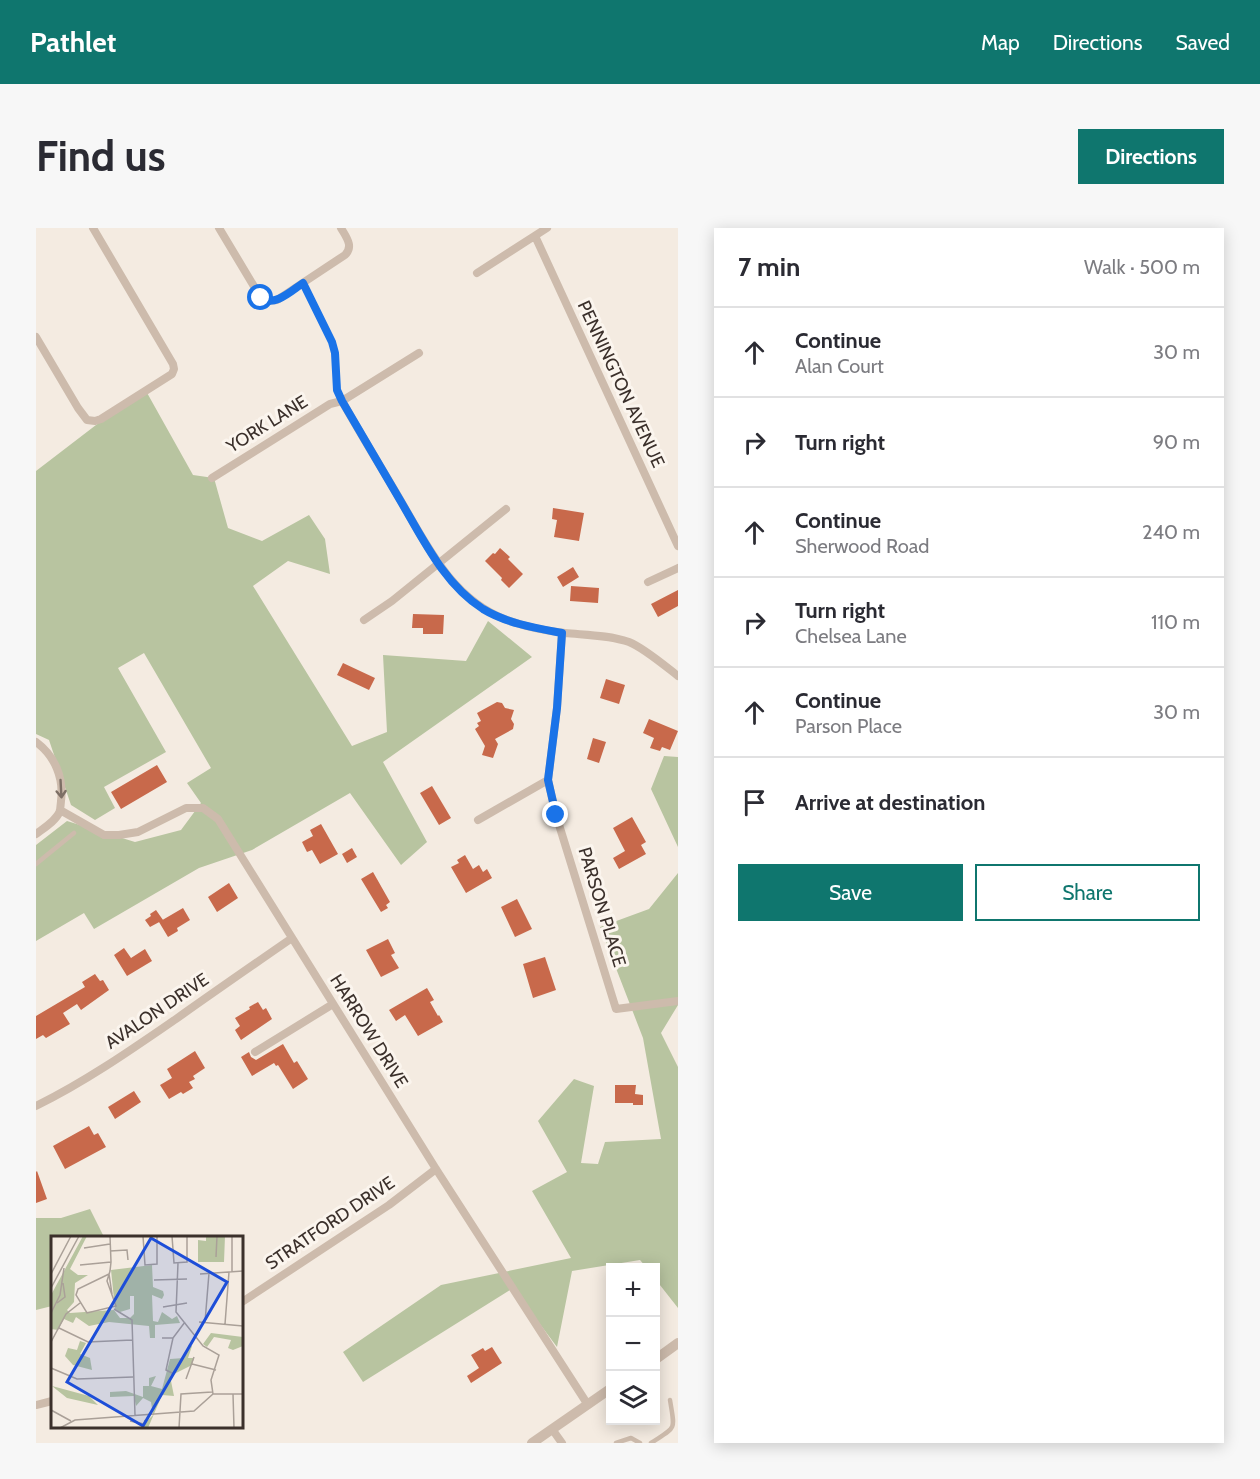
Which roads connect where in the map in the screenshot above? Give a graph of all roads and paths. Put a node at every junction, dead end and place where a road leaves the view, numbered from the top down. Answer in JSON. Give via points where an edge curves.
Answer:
{"nodes":[{"id":1,"x":93,"y":228,"type":"edge"},
{"id":2,"x":219,"y":228,"type":"edge"},
{"id":3,"x":547,"y":228,"type":"edge"},
{"id":4,"x":342,"y":230,"type":"edge"},
{"id":5,"x":535,"y":236,"type":"junction"},
{"id":6,"x":477,"y":273,"type":"dead end"},
{"id":7,"x":303,"y":283,"type":"junction"},
{"id":8,"x":36,"y":337,"type":"edge"},
{"id":9,"x":419,"y":353,"type":"dead end"},
{"id":10,"x":342,"y":401,"type":"junction"},
{"id":11,"x":212,"y":478,"type":"dead end"},
{"id":12,"x":506,"y":509,"type":"dead end"},
{"id":13,"x":678,"y":546,"type":"edge"},
{"id":14,"x":438,"y":564,"type":"junction"},
{"id":15,"x":678,"y":568,"type":"edge"},
{"id":16,"x":648,"y":582,"type":"dead end"},
{"id":17,"x":364,"y":620,"type":"dead end"},
{"id":18,"x":562,"y":633,"type":"junction"},
{"id":19,"x":678,"y":676,"type":"edge"},
{"id":20,"x":36,"y":742,"type":"edge"},
{"id":21,"x":548,"y":780,"type":"junction"},
{"id":22,"x":60,"y":810,"type":"junction"},
{"id":23,"x":478,"y":820,"type":"dead end"},
{"id":24,"x":74,"y":833,"type":"dead end"},
{"id":25,"x":36,"y":834,"type":"edge"},
{"id":26,"x":36,"y":864,"type":"edge"},
{"id":27,"x":292,"y":938,"type":"junction"},
{"id":28,"x":678,"y":1001,"type":"edge"},
{"id":29,"x":333,"y":1004,"type":"junction"},
{"id":30,"x":255,"y":1052,"type":"dead end"},
{"id":31,"x":36,"y":1106,"type":"edge"},
{"id":32,"x":436,"y":1169,"type":"junction"},
{"id":33,"x":243,"y":1301,"type":"edge"},
{"id":34,"x":678,"y":1343,"type":"edge"},
{"id":35,"x":660,"y":1356,"type":"edge"},
{"id":36,"x":606,"y":1392,"type":"edge"},
{"id":37,"x":670,"y":1400,"type":"dead end"},
{"id":38,"x":51,"y":1401,"type":"edge"},
{"id":39,"x":36,"y":1405,"type":"edge"},
{"id":40,"x":588,"y":1405,"type":"junction"},
{"id":41,"x":552,"y":1429,"type":"junction"},
{"id":42,"x":532,"y":1443,"type":"edge"},
{"id":43,"x":562,"y":1443,"type":"edge"},
{"id":44,"x":616,"y":1443,"type":"edge"},
{"id":45,"x":640,"y":1443,"type":"edge"},
{"id":46,"x":651,"y":1443,"type":"edge"}],
"edges":[{"from":1,"to":8,"type":"street","via":[[173,364],[172,374],[101,419],[87,420]]},
{"from":2,"to":7,"type":"street","via":[[261,298],[277,300]]},
{"from":3,"to":5,"type":"street"},
{"from":4,"to":7,"type":"street","via":[[349,251]]},
{"from":5,"to":6,"type":"street"},
{"from":5,"to":13,"type":"street","name":"PENNINGTON AVENUE"},
{"from":7,"to":10,"type":"lane","via":[[332,342],[337,390]]},
{"from":9,"to":10,"type":"street","name":"YORK LANE"},
{"from":10,"to":11,"type":"street","name":"YORK LANE","via":[[330,404]]},
{"from":10,"to":14,"type":"street"},
{"from":12,"to":14,"type":"street"},
{"from":14,"to":17,"type":"street"},
{"from":14,"to":18,"type":"street","via":[[469,599],[485,610],[506,620]]},
{"from":15,"to":16,"type":"street"},
{"from":18,"to":19,"type":"street","via":[[630,643]]},
{"from":18,"to":21,"type":"street"},
{"from":20,"to":22,"type":"street","one_way":true,"via":[[55,764],[62,783]]},
{"from":21,"to":23,"type":"street"},
{"from":21,"to":28,"type":"street","name":"PARSON PLACE","via":[[616,1009]]},
{"from":22,"to":25,"type":"street"},
{"from":22,"to":27,"type":"street","name":"HARROW DRIVE","via":[[104,836],[138,831],[186,808],[203,808],[218,819]]},
{"from":24,"to":26,"type":"lane"},
{"from":27,"to":29,"type":"street","name":"HARROW DRIVE"},
{"from":27,"to":31,"type":"street","name":"AVALON DRIVE","via":[[147,1039]]},
{"from":29,"to":30,"type":"street"},
{"from":29,"to":32,"type":"street","name":"HARROW DRIVE"},
{"from":32,"to":33,"type":"street","name":"STRATFORD DRIVE","via":[[389,1205]]},
{"from":32,"to":40,"type":"street","name":"HARROW DRIVE"},
{"from":34,"to":35,"type":"street"},
{"from":36,"to":40,"type":"street"},
{"from":37,"to":46,"type":"lane","via":[[674,1425]]},
{"from":38,"to":39,"type":"street"},
{"from":40,"to":41,"type":"street"},
{"from":41,"to":42,"type":"street"},
{"from":41,"to":43,"type":"street"},
{"from":44,"to":45,"type":"lane","via":[[631,1438]]}]}
